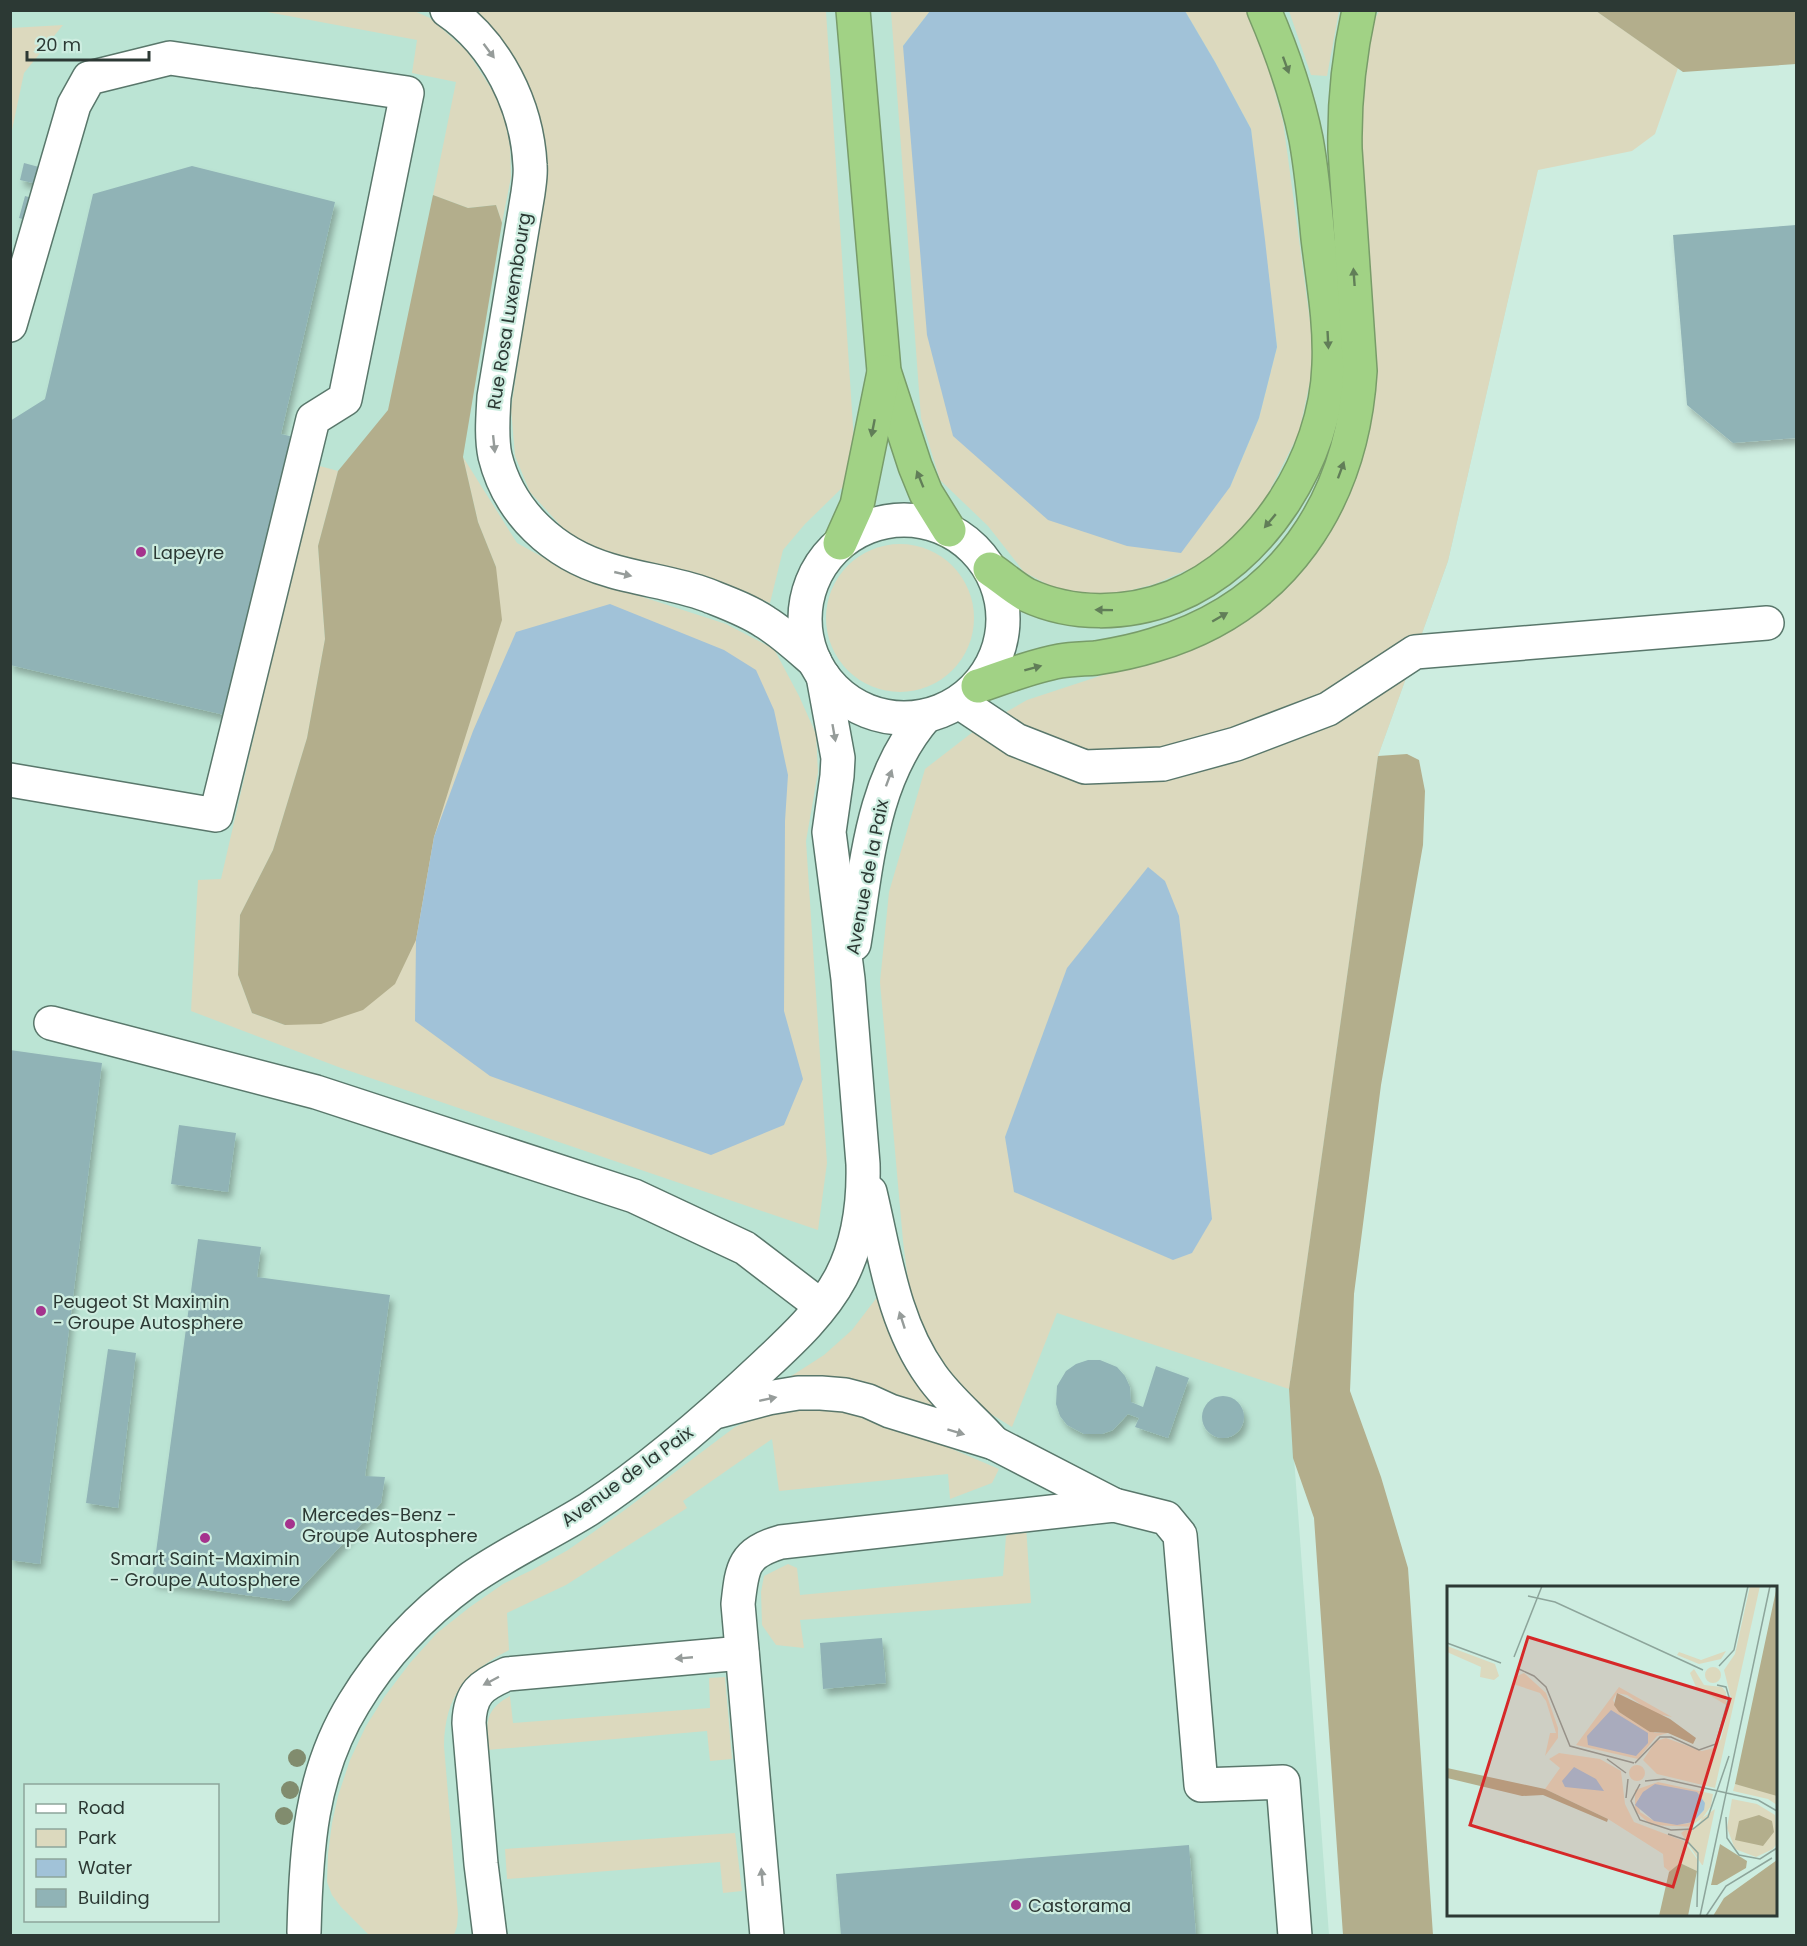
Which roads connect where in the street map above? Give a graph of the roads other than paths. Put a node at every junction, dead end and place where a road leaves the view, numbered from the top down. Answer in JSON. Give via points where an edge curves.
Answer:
{"nodes":[{"id":1,"x":447,"y":10,"type":"edge"},
{"id":2,"x":853,"y":10,"type":"edge"},
{"id":3,"x":1264,"y":10,"type":"edge"},
{"id":4,"x":1359,"y":10,"type":"edge"},
{"id":5,"x":10,"y":325,"type":"edge"},
{"id":6,"x":884,"y":371,"type":"junction"},
{"id":7,"x":949,"y":530,"type":"junction"},
{"id":8,"x":840,"y":543,"type":"junction"},
{"id":9,"x":990,"y":569,"type":"junction"},
{"id":10,"x":1767,"y":623,"type":"dead end"},
{"id":11,"x":819,"y":669,"type":"junction"},
{"id":12,"x":968,"y":694,"type":"junction"},
{"id":13,"x":926,"y":716,"type":"junction"},
{"id":14,"x":10,"y":780,"type":"edge"},
{"id":15,"x":848,"y":978,"type":"junction"},
{"id":16,"x":51,"y":1023,"type":"dead end"},
{"id":17,"x":864,"y":1164,"type":"junction"},
{"id":18,"x":822,"y":1306,"type":"junction"},
{"id":19,"x":711,"y":1413,"type":"junction"},
{"id":20,"x":994,"y":1443,"type":"junction"},
{"id":21,"x":1114,"y":1505,"type":"junction"},
{"id":22,"x":742,"y":1653,"type":"junction"},
{"id":23,"x":481,"y":1864,"type":"junction"},
{"id":24,"x":302,"y":1934,"type":"edge"},
{"id":25,"x":469,"y":1935,"type":"edge"},
{"id":26,"x":490,"y":1935,"type":"edge"},
{"id":27,"x":767,"y":1935,"type":"edge"},
{"id":28,"x":1295,"y":1935,"type":"edge"}],
"edges":[{"from":1,"to":11,"type":"street","name":"Rue Rosa Luxembourg","one_way":true,"via":[[472,30],[500,67],[521,114],[528,141],[528,193],[493,415],[495,456],[512,496],[535,528],[566,552],[609,570],[682,587],[747,611],[774,628]]},
{"from":2,"to":6,"type":"highway"},
{"from":3,"to":9,"type":"highway","one_way":true,"via":[[1289,72],[1306,138],[1329,336],[1321,421],[1304,467],[1279,509],[1243,549],[1202,582],[1158,603],[1117,610],[1064,607],[1025,594]]},
{"from":12,"to":4,"type":"highway","one_way":true,"via":[[1040,665],[1154,645],[1213,621],[1259,590],[1295,552],[1324,510],[1347,453],[1359,398],[1344,117],[1350,52]]},
{"from":5,"to":14,"type":"street","via":[[75,105],[89,78],[170,58],[407,93],[345,399],[313,419],[216,814]]},
{"from":7,"to":6,"type":"highway","one_way":true,"via":[[922,484]]},
{"from":6,"to":8,"type":"highway","one_way":true,"via":[[857,505]]},
{"from":7,"to":8,"type":"street","via":[[921,520],[892,520],[864,528]]},
{"from":7,"to":9,"type":"street","via":[[972,546]]},
{"from":8,"to":11,"type":"street","via":[[820,565],[807,598],[806,634]]},
{"from":9,"to":12,"type":"street","via":[[1001,595],[1003,637],[993,664]]},
{"from":10,"to":12,"type":"street","via":[[1416,652],[1328,709],[1236,744],[1163,764],[1085,767],[1016,740]]},
{"from":11,"to":13,"type":"street","via":[[841,695],[862,709],[887,717]]},
{"from":11,"to":15,"type":"street","name":"Avenue de la Paix","one_way":true,"via":[[838,758],[829,832]]},
{"from":12,"to":13,"type":"street"},
{"from":15,"to":13,"type":"street","name":"Avenue de la Paix","one_way":true,"via":[[877,812],[905,743]]},
{"from":15,"to":17,"type":"street","name":"Avenue de la Paix"},
{"from":16,"to":18,"type":"street","via":[[316,1092],[634,1197],[745,1248]]},
{"from":17,"to":18,"type":"street","name":"Avenue de la Paix","via":[[860,1221],[840,1278]]},
{"from":20,"to":17,"type":"street","one_way":true,"via":[[932,1377],[906,1332]]},
{"from":18,"to":19,"type":"street","name":"Avenue de la Paix"},
{"from":19,"to":20,"type":"street","one_way":true,"via":[[798,1393],[845,1395]]},
{"from":19,"to":24,"type":"street","name":"Avenue de la Paix","via":[[591,1508],[468,1580],[389,1653],[353,1704],[319,1784],[307,1845]]},
{"from":20,"to":21,"type":"street"},
{"from":21,"to":22,"type":"street","via":[[764,1547],[751,1554],[740,1586]]},
{"from":21,"to":28,"type":"street","via":[[1166,1518],[1180,1535],[1201,1785],[1283,1782]]},
{"from":22,"to":23,"type":"street","one_way":true,"via":[[507,1674],[482,1687],[469,1710]]},
{"from":27,"to":22,"type":"street","one_way":true},
{"from":23,"to":25,"type":"street","via":[[475,1921]]},
{"from":23,"to":26,"type":"street"}]}
